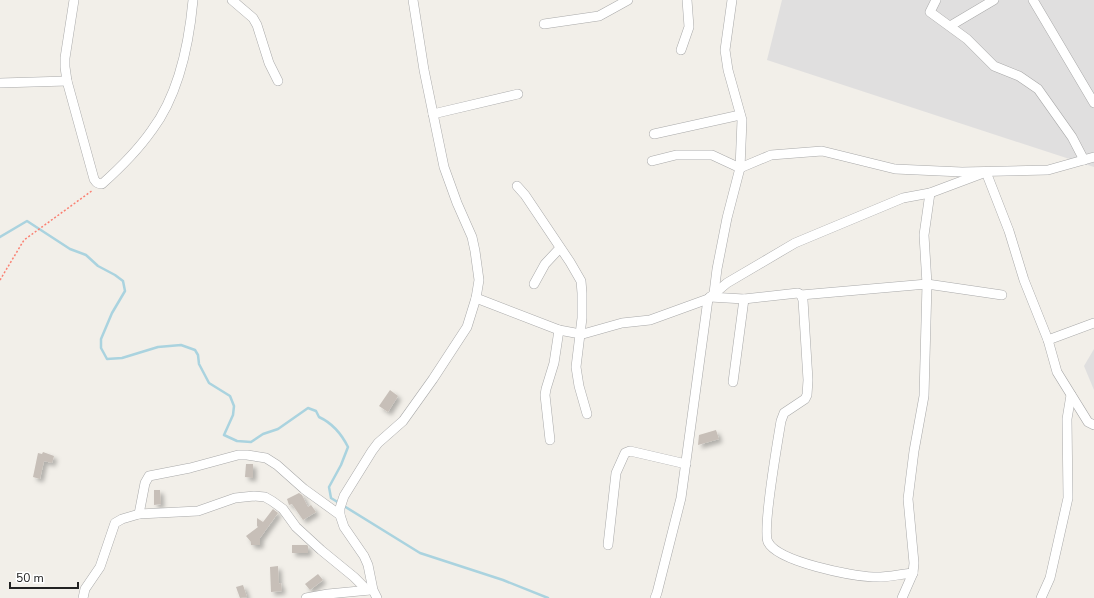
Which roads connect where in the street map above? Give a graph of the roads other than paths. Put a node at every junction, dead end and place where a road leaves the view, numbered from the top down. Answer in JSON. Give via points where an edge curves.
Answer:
{"nodes":[{"id":1,"x":74,"y":0,"type":"edge"},
{"id":2,"x":193,"y":0,"type":"edge"},
{"id":3,"x":232,"y":0,"type":"edge"},
{"id":4,"x":413,"y":0,"type":"edge"},
{"id":5,"x":628,"y":0,"type":"edge"},
{"id":6,"x":687,"y":0,"type":"edge"},
{"id":7,"x":732,"y":0,"type":"edge"},
{"id":8,"x":936,"y":0,"type":"edge"},
{"id":9,"x":994,"y":0,"type":"edge"},
{"id":10,"x":1033,"y":0,"type":"edge"},
{"id":11,"x":544,"y":24,"type":"dead end"},
{"id":12,"x":950,"y":26,"type":"junction"},
{"id":13,"x":681,"y":50,"type":"dead end"},
{"id":14,"x":67,"y":81,"type":"junction"},
{"id":15,"x":278,"y":81,"type":"dead end"},
{"id":16,"x":0,"y":83,"type":"edge"},
{"id":17,"x":518,"y":94,"type":"dead end"},
{"id":18,"x":1094,"y":103,"type":"edge"},
{"id":19,"x":433,"y":114,"type":"junction"},
{"id":20,"x":740,"y":115,"type":"junction"},
{"id":21,"x":654,"y":134,"type":"dead end"},
{"id":22,"x":1094,"y":157,"type":"edge"},
{"id":23,"x":1084,"y":160,"type":"junction"},
{"id":24,"x":652,"y":162,"type":"dead end"},
{"id":25,"x":740,"y":168,"type":"junction"},
{"id":26,"x":986,"y":172,"type":"junction"},
{"id":27,"x":517,"y":186,"type":"dead end"},
{"id":28,"x":930,"y":193,"type":"junction"},
{"id":29,"x":560,"y":248,"type":"junction"},
{"id":30,"x":534,"y":284,"type":"dead end"},
{"id":31,"x":927,"y":284,"type":"junction"},
{"id":32,"x":801,"y":295,"type":"junction"},
{"id":33,"x":1002,"y":295,"type":"dead end"},
{"id":34,"x":711,"y":296,"type":"junction"},
{"id":35,"x":476,"y":298,"type":"junction"},
{"id":36,"x":744,"y":300,"type":"junction"},
{"id":37,"x":1094,"y":324,"type":"edge"},
{"id":38,"x":558,"y":330,"type":"junction"},
{"id":39,"x":579,"y":333,"type":"junction"},
{"id":40,"x":1048,"y":340,"type":"junction"},
{"id":41,"x":733,"y":382,"type":"dead end"},
{"id":42,"x":1071,"y":396,"type":"junction"},
{"id":43,"x":587,"y":414,"type":"dead end"},
{"id":44,"x":1094,"y":425,"type":"edge"},
{"id":45,"x":550,"y":440,"type":"dead end"},
{"id":46,"x":686,"y":464,"type":"junction"},
{"id":47,"x":139,"y":514,"type":"junction"},
{"id":48,"x":340,"y":516,"type":"junction"},
{"id":49,"x":608,"y":545,"type":"dead end"},
{"id":50,"x":913,"y":572,"type":"junction"},
{"id":51,"x":372,"y":593,"type":"edge"},
{"id":52,"x":83,"y":598,"type":"edge"},
{"id":53,"x":306,"y":598,"type":"edge"},
{"id":54,"x":655,"y":598,"type":"edge"},
{"id":55,"x":902,"y":598,"type":"edge"},
{"id":56,"x":1042,"y":598,"type":"edge"}],
"edges":[{"from":1,"to":14,"type":"street","via":[[65,58]]},
{"from":2,"to":14,"type":"street","via":[[188,38],[170,99],[152,130],[124,164],[102,184],[96,183],[94,179]]},
{"from":3,"to":15,"type":"street","via":[[253,18],[257,25],[269,63]]},
{"from":4,"to":19,"type":"street"},
{"from":5,"to":11,"type":"street","via":[[599,16]]},
{"from":6,"to":13,"type":"street","via":[[690,27]]},
{"from":7,"to":20,"type":"street","via":[[725,50]]},
{"from":8,"to":12,"type":"street","via":[[930,12]]},
{"from":9,"to":12,"type":"street"},
{"from":10,"to":18,"type":"street"},
{"from":12,"to":23,"type":"street","via":[[994,66],[1019,76],[1038,89],[1072,136]]},
{"from":14,"to":16,"type":"street"},
{"from":17,"to":19,"type":"street"},
{"from":19,"to":35,"type":"street","via":[[444,167],[472,237],[479,280]]},
{"from":20,"to":21,"type":"street"},
{"from":20,"to":25,"type":"street"},
{"from":22,"to":23,"type":"street"},
{"from":23,"to":26,"type":"street","via":[[1048,170]]},
{"from":24,"to":25,"type":"street","via":[[676,155],[712,155]]},
{"from":25,"to":26,"type":"street","via":[[771,155],[822,151],[895,169]]},
{"from":25,"to":34,"type":"street"},
{"from":26,"to":28,"type":"street"},
{"from":26,"to":40,"type":"street","via":[[1010,231],[1024,280]]},
{"from":27,"to":29,"type":"street","via":[[525,194]]},
{"from":28,"to":31,"type":"street","via":[[924,235]]},
{"from":28,"to":34,"type":"street","via":[[903,198],[795,244],[727,283]]},
{"from":29,"to":30,"type":"street","via":[[545,264]]},
{"from":29,"to":39,"type":"street","via":[[581,282],[582,318]]},
{"from":31,"to":32,"type":"street"},
{"from":31,"to":33,"type":"street"},
{"from":31,"to":50,"type":"street","via":[[924,396],[908,499]]},
{"from":32,"to":36,"type":"street"},
{"from":32,"to":50,"type":"street","via":[[807,395],[784,413],[781,421],[766,535],[768,542],[778,551],[797,561],[832,570],[874,577]]},
{"from":34,"to":36,"type":"street"},
{"from":34,"to":39,"type":"street","via":[[650,320],[622,323],[594,332]]},
{"from":34,"to":46,"type":"street","via":[[692,407]]},
{"from":35,"to":38,"type":"street"},
{"from":35,"to":48,"type":"street","via":[[467,327],[403,421],[372,451],[344,496]]},
{"from":36,"to":41,"type":"street"},
{"from":37,"to":40,"type":"street"},
{"from":38,"to":39,"type":"street"},
{"from":38,"to":45,"type":"street","via":[[553,366],[546,389]]},
{"from":39,"to":43,"type":"street","via":[[576,367]]},
{"from":40,"to":42,"type":"street","via":[[1057,372]]},
{"from":42,"to":44,"type":"street","via":[[1088,422]]},
{"from":42,"to":56,"type":"street","via":[[1067,419],[1068,498],[1050,578]]},
{"from":46,"to":49,"type":"street","via":[[630,451],[625,453],[616,473]]},
{"from":46,"to":54,"type":"street","via":[[681,498]]},
{"from":47,"to":48,"type":"street","via":[[145,483],[149,476],[247,455],[266,458],[277,464],[304,489]]},
{"from":47,"to":51,"type":"street","via":[[198,511],[234,498],[264,497],[283,509],[296,527]]},
{"from":47,"to":52,"type":"street","via":[[115,523],[100,567],[85,589]]},
{"from":48,"to":51,"type":"street","via":[[368,565]]},
{"from":50,"to":55,"type":"street"},
{"from":51,"to":53,"type":"street","via":[[328,594]]}]}
